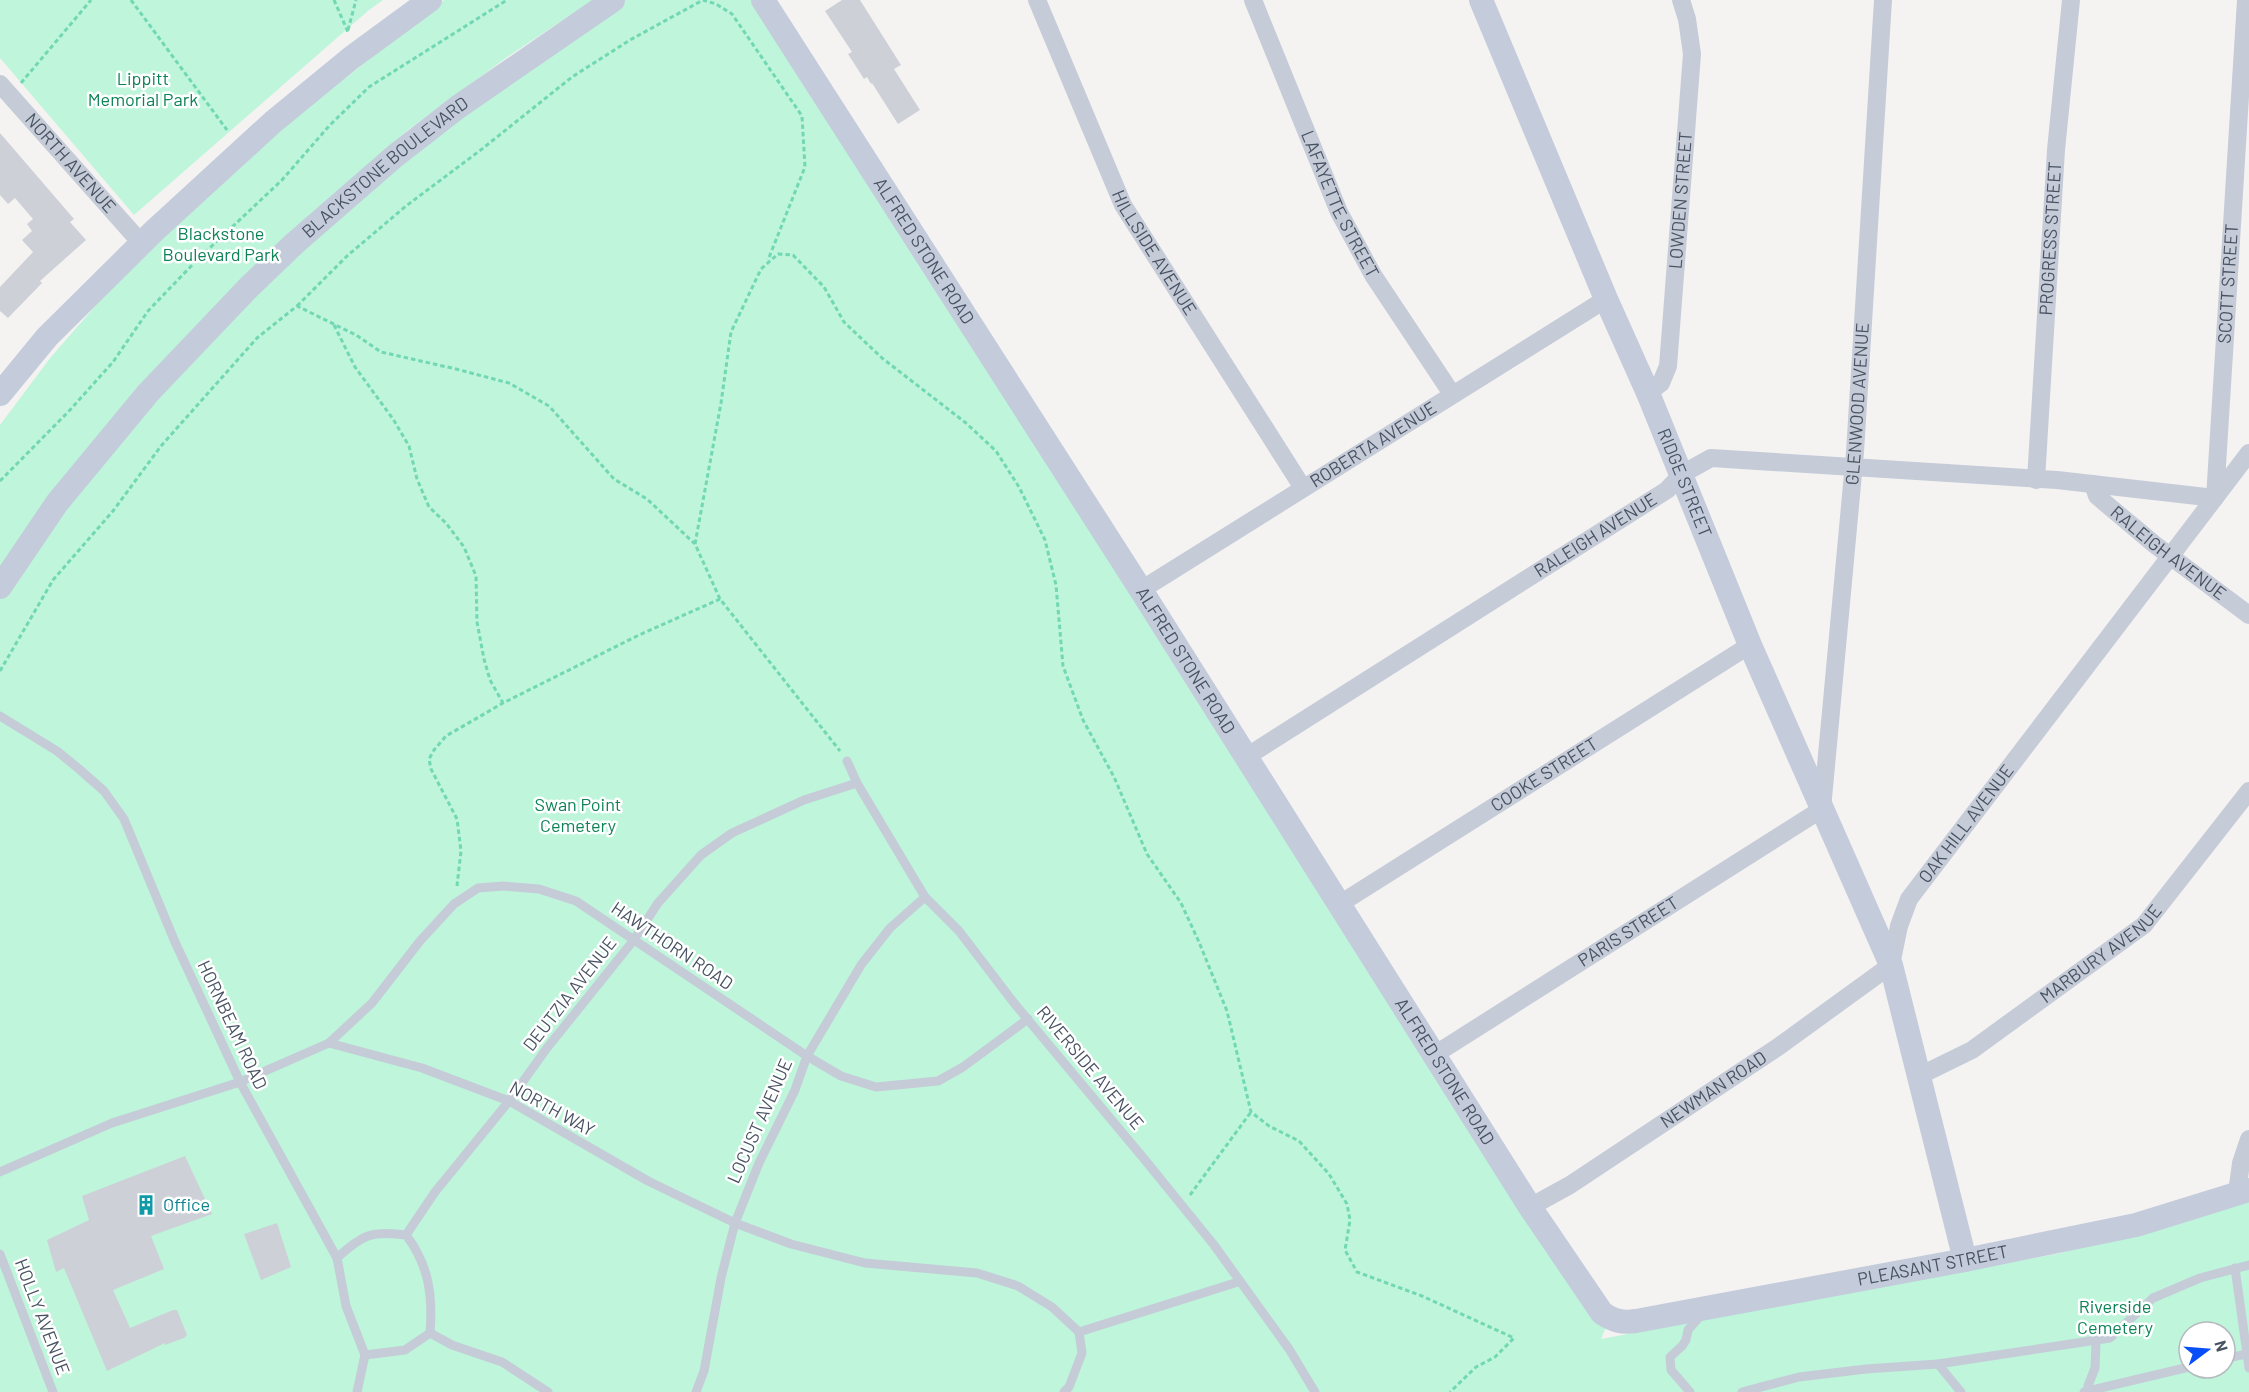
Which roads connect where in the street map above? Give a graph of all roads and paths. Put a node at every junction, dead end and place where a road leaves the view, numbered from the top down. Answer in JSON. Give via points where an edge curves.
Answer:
{"nodes":[{"id":1,"x":91,"y":0,"type":"edge"},
{"id":2,"x":131,"y":0,"type":"edge"},
{"id":3,"x":334,"y":0,"type":"edge"},
{"id":4,"x":356,"y":0,"type":"edge"},
{"id":5,"x":430,"y":0,"type":"edge"},
{"id":6,"x":507,"y":0,"type":"edge"},
{"id":7,"x":613,"y":0,"type":"edge"},
{"id":8,"x":763,"y":0,"type":"edge"},
{"id":9,"x":1037,"y":0,"type":"edge"},
{"id":10,"x":1253,"y":0,"type":"edge"},
{"id":11,"x":1481,"y":0,"type":"edge"},
{"id":12,"x":1681,"y":0,"type":"edge"},
{"id":13,"x":1883,"y":0,"type":"edge"},
{"id":14,"x":2071,"y":0,"type":"edge"},
{"id":15,"x":2246,"y":0,"type":"edge"},
{"id":16,"x":5,"y":90,"type":"edge"},
{"id":17,"x":227,"y":130,"type":"dead end"},
{"id":18,"x":142,"y":244,"type":"junction"},
{"id":19,"x":767,"y":263,"type":"junction"},
{"id":20,"x":1606,"y":300,"type":"junction"},
{"id":21,"x":297,"y":306,"type":"junction"},
{"id":22,"x":333,"y":324,"type":"junction"},
{"id":23,"x":4,"y":380,"type":"edge"},
{"id":24,"x":1648,"y":393,"type":"junction"},
{"id":25,"x":1452,"y":394,"type":"junction"},
{"id":26,"x":2249,"y":453,"type":"edge"},
{"id":27,"x":1854,"y":468,"type":"junction"},
{"id":28,"x":1682,"y":474,"type":"junction"},
{"id":29,"x":2036,"y":480,"type":"junction"},
{"id":30,"x":0,"y":481,"type":"edge"},
{"id":31,"x":2093,"y":484,"type":"junction"},
{"id":32,"x":1303,"y":488,"type":"junction"},
{"id":33,"x":2215,"y":498,"type":"junction"},
{"id":34,"x":695,"y":544,"type":"junction"},
{"id":35,"x":2169,"y":556,"type":"junction"},
{"id":36,"x":0,"y":587,"type":"edge"},
{"id":37,"x":1141,"y":590,"type":"junction"},
{"id":38,"x":720,"y":599,"type":"junction"},
{"id":39,"x":2249,"y":615,"type":"edge"},
{"id":40,"x":1750,"y":645,"type":"junction"},
{"id":41,"x":0,"y":671,"type":"edge"},
{"id":42,"x":503,"y":703,"type":"junction"},
{"id":43,"x":0,"y":716,"type":"edge"},
{"id":44,"x":1246,"y":757,"type":"junction"},
{"id":45,"x":847,"y":761,"type":"joint"},
{"id":46,"x":857,"y":783,"type":"junction"},
{"id":47,"x":2249,"y":791,"type":"edge"},
{"id":48,"x":1822,"y":809,"type":"junction"},
{"id":49,"x":926,"y":897,"type":"junction"},
{"id":50,"x":461,"y":900,"type":"junction"},
{"id":51,"x":1338,"y":905,"type":"junction"},
{"id":52,"x":633,"y":941,"type":"junction"},
{"id":53,"x":1891,"y":965,"type":"junction"},
{"id":54,"x":1028,"y":1019,"type":"junction"},
{"id":55,"x":329,"y":1043,"type":"junction"},
{"id":56,"x":1434,"y":1055,"type":"junction"},
{"id":57,"x":807,"y":1056,"type":"junction"},
{"id":58,"x":1919,"y":1076,"type":"junction"},
{"id":59,"x":240,"y":1082,"type":"junction"},
{"id":60,"x":509,"y":1101,"type":"junction"},
{"id":61,"x":1251,"y":1112,"type":"junction"},
{"id":62,"x":2249,"y":1139,"type":"edge"},
{"id":63,"x":0,"y":1172,"type":"edge"},
{"id":64,"x":2243,"y":1192,"type":"edge"},
{"id":65,"x":1182,"y":1206,"type":"junction"},
{"id":66,"x":1530,"y":1207,"type":"junction"},
{"id":67,"x":735,"y":1223,"type":"junction"},
{"id":68,"x":406,"y":1235,"type":"junction"},
{"id":69,"x":0,"y":1254,"type":"edge"},
{"id":70,"x":337,"y":1258,"type":"junction"},
{"id":71,"x":1965,"y":1260,"type":"junction"},
{"id":72,"x":2249,"y":1265,"type":"edge"},
{"id":73,"x":2235,"y":1268,"type":"junction"},
{"id":74,"x":1238,"y":1282,"type":"junction"},
{"id":75,"x":1707,"y":1308,"type":"junction"},
{"id":76,"x":1612,"y":1320,"type":"joint"},
{"id":77,"x":1079,"y":1332,"type":"junction"},
{"id":78,"x":430,"y":1333,"type":"junction"},
{"id":79,"x":2096,"y":1341,"type":"junction"},
{"id":80,"x":2247,"y":1353,"type":"edge"},
{"id":81,"x":365,"y":1355,"type":"junction"},
{"id":82,"x":1938,"y":1364,"type":"junction"},
{"id":83,"x":2249,"y":1368,"type":"edge"},
{"id":84,"x":2177,"y":1370,"type":"edge"},
{"id":85,"x":53,"y":1392,"type":"edge"},
{"id":86,"x":357,"y":1392,"type":"edge"},
{"id":87,"x":548,"y":1392,"type":"edge"},
{"id":88,"x":696,"y":1392,"type":"edge"},
{"id":89,"x":1064,"y":1392,"type":"edge"},
{"id":90,"x":1315,"y":1392,"type":"edge"},
{"id":91,"x":1450,"y":1392,"type":"edge"},
{"id":92,"x":1690,"y":1392,"type":"edge"},
{"id":93,"x":1742,"y":1392,"type":"edge"},
{"id":94,"x":1961,"y":1392,"type":"edge"},
{"id":95,"x":2087,"y":1392,"type":"edge"}],
"edges":[{"from":1,"to":16,"type":"path"},
{"from":2,"to":17,"type":"path"},
{"from":3,"to":4,"type":"path","via":[[348,32]]},
{"from":5,"to":18,"type":"street","via":[[273,122]]},
{"from":6,"to":30,"type":"path","via":[[369,87],[282,180],[148,311],[113,362]]},
{"from":7,"to":36,"type":"street","name":"BLACKSTONE BOULEVARD","via":[[449,114],[295,243],[249,287],[148,393],[57,503]]},
{"from":8,"to":37,"type":"street","name":"ALFRED STONE ROAD"},
{"from":9,"to":32,"type":"street","name":"HILLSIDE AVENUE","via":[[1122,204]]},
{"from":10,"to":25,"type":"street","name":"LAFAYETTE STREET","via":[[1339,212],[1373,275]]},
{"from":11,"to":20,"type":"street","name":"RIDGE STREET"},
{"from":12,"to":24,"type":"street","name":"LOWDEN STREET","via":[[1692,54],[1668,366],[1661,383]]},
{"from":13,"to":27,"type":"street","name":"GLENWOOD AVENUE"},
{"from":14,"to":29,"type":"street","name":"PROGRESS STREET","via":[[2056,150]]},
{"from":15,"to":33,"type":"street","name":"SCOTT STREET"},
{"from":16,"to":18,"type":"street","name":"NORTH AVENUE"},
{"from":18,"to":23,"type":"street"},
{"from":19,"to":21,"type":"path","via":[[805,167],[802,116],[732,14],[703,0],[572,77],[406,206],[347,256]]},
{"from":19,"to":34,"type":"path","via":[[761,268],[731,332]]},
{"from":19,"to":61,"type":"path","via":[[778,254],[793,255],[824,287],[844,322],[996,451],[1019,487],[1045,540],[1056,585],[1063,666],[1083,720],[1114,777],[1147,854],[1181,903],[1200,942],[1227,1011]]},
{"from":20,"to":24,"type":"street","name":"RIDGE STREET"},
{"from":20,"to":25,"type":"street","name":"ROBERTA AVENUE"},
{"from":21,"to":22,"type":"path"},
{"from":21,"to":41,"type":"path","via":[[257,338],[161,446],[112,512],[53,580]]},
{"from":22,"to":34,"type":"path","via":[[381,352],[509,383],[549,406],[614,479],[646,499]]},
{"from":22,"to":42,"type":"path","via":[[355,367],[409,446],[429,507],[464,547],[476,576],[477,622],[484,659]]},
{"from":24,"to":28,"type":"street","name":"RIDGE STREET"},
{"from":25,"to":32,"type":"street","name":"ROBERTA AVENUE"},
{"from":26,"to":33,"type":"street","name":"OAK HILL AVENUE"},
{"from":27,"to":28,"type":"street","name":"RALEIGH AVENUE","via":[[1711,458]]},
{"from":27,"to":29,"type":"street","name":"RALEIGH AVENUE"},
{"from":27,"to":48,"type":"street","name":"GLENWOOD AVENUE"},
{"from":28,"to":40,"type":"street","name":"RIDGE STREET"},
{"from":28,"to":44,"type":"street","name":"RALEIGH AVENUE","via":[[1667,490]]},
{"from":29,"to":31,"type":"street","name":"RALEIGH AVENUE"},
{"from":31,"to":33,"type":"street","name":"RALEIGH AVENUE"},
{"from":31,"to":35,"type":"street","name":"RALEIGH AVENUE","via":[[2097,496]]},
{"from":32,"to":37,"type":"street","name":"ROBERTA AVENUE"},
{"from":33,"to":35,"type":"street","name":"OAK HILL AVENUE"},
{"from":34,"to":38,"type":"path"},
{"from":35,"to":39,"type":"street","name":"RALEIGH AVENUE"},
{"from":35,"to":53,"type":"street","name":"OAK HILL AVENUE","via":[[1909,899]]},
{"from":37,"to":44,"type":"street","name":"ALFRED STONE ROAD"},
{"from":38,"to":42,"type":"path"},
{"from":38,"to":45,"type":"path"},
{"from":40,"to":48,"type":"street","name":"RIDGE STREET"},
{"from":40,"to":51,"type":"street","name":"COOKE STREET"},
{"from":42,"to":50,"type":"path","via":[[446,736],[429,759],[457,819],[461,851],[457,886]]},
{"from":43,"to":59,"type":"lane","name":"HORNBEAM ROAD","via":[[57,750],[116,805]]},
{"from":44,"to":51,"type":"street","name":"ALFRED STONE ROAD"},
{"from":45,"to":46,"type":"lane","name":"RIVERSIDE AVENUE"},
{"from":46,"to":49,"type":"lane","name":"RIVERSIDE AVENUE"},
{"from":46,"to":52,"type":"lane","name":"DEUTZIA AVENUE","via":[[804,800],[732,833],[709,849],[658,903]]},
{"from":47,"to":58,"type":"street","name":"MARBURY AVENUE","via":[[2144,925],[1972,1050]]},
{"from":48,"to":53,"type":"street","name":"RIDGE STREET"},
{"from":48,"to":56,"type":"street","name":"PARIS STREET"},
{"from":49,"to":54,"type":"lane","name":"RIVERSIDE AVENUE","via":[[959,931]]},
{"from":49,"to":57,"type":"lane","name":"LOCUST AVENUE","via":[[890,928],[861,965]]},
{"from":50,"to":52,"type":"lane","name":"HAWTHORN ROAD","via":[[478,888],[539,889],[576,901]]},
{"from":50,"to":55,"type":"lane","name":"HAWTHORN ROAD","via":[[420,941],[372,1003]]},
{"from":51,"to":56,"type":"street","name":"ALFRED STONE ROAD"},
{"from":52,"to":57,"type":"lane","name":"HAWTHORN ROAD"},
{"from":52,"to":60,"type":"lane","name":"DEUTZIA AVENUE"},
{"from":53,"to":58,"type":"street","name":"OAK HILL AVENUE"},
{"from":53,"to":66,"type":"street","name":"NEWMAN ROAD","via":[[1778,1047],[1570,1185]]},
{"from":54,"to":57,"type":"lane","name":"HAWTHORN ROAD","via":[[938,1081],[876,1087],[842,1076]]},
{"from":54,"to":65,"type":"lane","name":"RIVERSIDE AVENUE"},
{"from":55,"to":59,"type":"lane"},
{"from":55,"to":60,"type":"lane","name":"NORTH WAY","via":[[422,1068]]},
{"from":56,"to":66,"type":"street","name":"ALFRED STONE ROAD"},
{"from":57,"to":67,"type":"lane","name":"LOCUST AVENUE"},
{"from":58,"to":71,"type":"street","name":"OAK HILL AVENUE"},
{"from":59,"to":63,"type":"lane","via":[[112,1123]]},
{"from":59,"to":70,"type":"lane","name":"HORNBEAM ROAD"},
{"from":60,"to":67,"type":"lane","name":"NORTH WAY","via":[[648,1181]]},
{"from":60,"to":68,"type":"lane","name":"DEUTZIA AVENUE","via":[[435,1192]]},
{"from":61,"to":65,"type":"path"},
{"from":61,"to":91,"type":"path","via":[[1299,1141],[1329,1174],[1347,1204],[1350,1220],[1345,1250],[1357,1272],[1514,1338]]},
{"from":62,"to":64,"type":"street","via":[[2241,1163]]},
{"from":64,"to":71,"type":"street","name":"PLEASANT STREET","via":[[2136,1225]]},
{"from":65,"to":74,"type":"lane","name":"RIVERSIDE AVENUE"},
{"from":66,"to":76,"type":"street","name":"ALFRED STONE ROAD","via":[[1595,1304]]},
{"from":67,"to":77,"type":"lane","name":"NORTH WAY","via":[[791,1244],[865,1263],[977,1273],[1018,1286],[1052,1307]]},
{"from":67,"to":88,"type":"lane","name":"LOCUST AVENUE","via":[[704,1371]]},
{"from":68,"to":70,"type":"lane","via":[[384,1232],[362,1238]]},
{"from":68,"to":78,"type":"lane","via":[[416,1248],[427,1277],[432,1305]]},
{"from":69,"to":85,"type":"lane","name":"HOLLY AVENUE"},
{"from":70,"to":81,"type":"lane","name":"HORNBEAM ROAD","via":[[346,1306]]},
{"from":71,"to":75,"type":"street","name":"PLEASANT STREET"},
{"from":72,"to":73,"type":"lane"},
{"from":73,"to":79,"type":"lane","via":[[2153,1298],[2110,1338]]},
{"from":73,"to":80,"type":"lane"},
{"from":74,"to":77,"type":"lane"},
{"from":74,"to":90,"type":"lane","name":"RIVERSIDE AVENUE"},
{"from":75,"to":76,"type":"street","name":"PLEASANT STREET","via":[[1622,1323]]},
{"from":75,"to":92,"type":"lane","via":[[1670,1357],[1671,1370]]},
{"from":77,"to":89,"type":"lane","via":[[1082,1353],[1070,1387]]},
{"from":78,"to":81,"type":"lane","via":[[405,1350]]},
{"from":78,"to":87,"type":"lane","via":[[502,1362]]},
{"from":79,"to":82,"type":"lane"},
{"from":79,"to":95,"type":"lane","via":[[2095,1368]]},
{"from":80,"to":83,"type":"lane"},
{"from":81,"to":86,"type":"lane"},
{"from":82,"to":93,"type":"lane","via":[[1800,1377]]},
{"from":82,"to":94,"type":"lane"},
{"from":84,"to":95,"type":"lane"}]}
